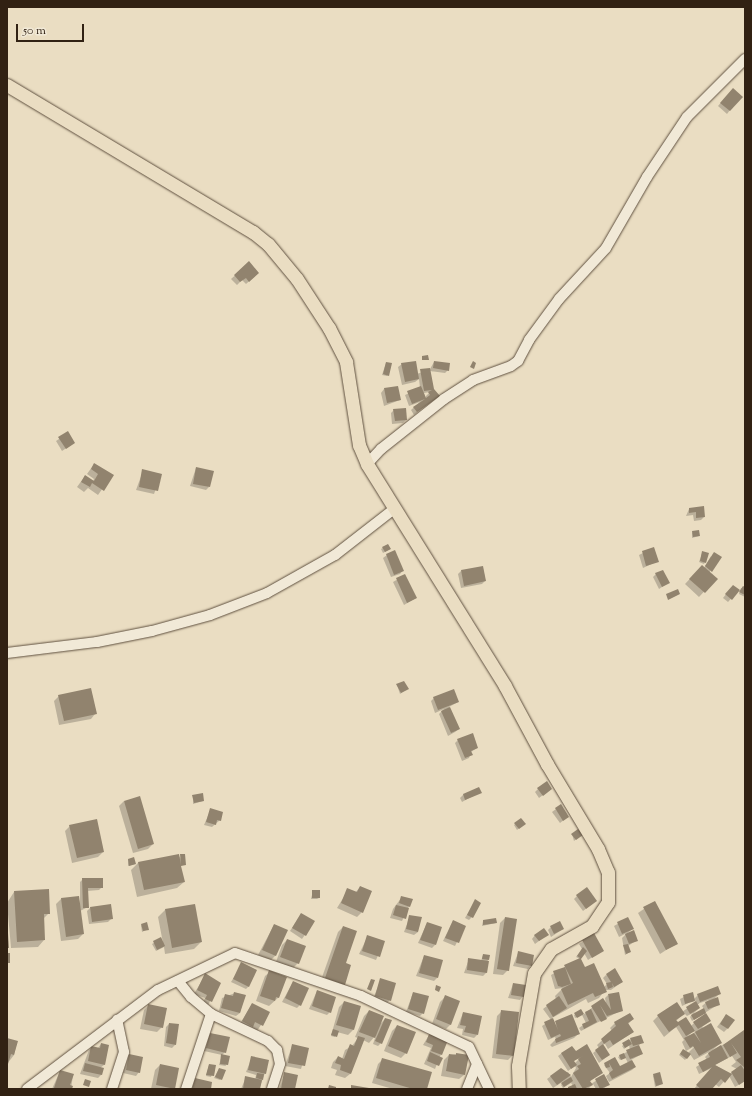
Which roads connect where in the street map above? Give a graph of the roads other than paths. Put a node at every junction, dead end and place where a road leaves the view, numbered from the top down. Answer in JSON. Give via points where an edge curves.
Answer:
{"nodes":[{"id":1,"x":745,"y":59,"type":"edge"},
{"id":2,"x":7,"y":85,"type":"edge"},
{"id":3,"x":367,"y":464,"type":"junction"},
{"id":4,"x":394,"y":509,"type":"junction"},
{"id":5,"x":7,"y":653,"type":"edge"},
{"id":6,"x":178,"y":981,"type":"junction"},
{"id":7,"x":211,"y":1014,"type":"junction"},
{"id":8,"x":117,"y":1020,"type":"junction"},
{"id":9,"x":477,"y":1064,"type":"junction"},
{"id":10,"x":27,"y":1089,"type":"edge"},
{"id":11,"x":112,"y":1089,"type":"edge"},
{"id":12,"x":186,"y":1089,"type":"edge"},
{"id":13,"x":272,"y":1089,"type":"edge"},
{"id":14,"x":467,"y":1089,"type":"edge"},
{"id":15,"x":489,"y":1089,"type":"edge"},
{"id":16,"x":519,"y":1089,"type":"edge"}],
"edges":[{"from":1,"to":3,"type":"street","via":[[687,117],[647,177],[606,248],[559,299],[529,340],[518,361],[473,380],[444,398],[381,449]]},
{"from":2,"to":3,"type":"main road","via":[[246,227],[268,244],[313,301],[342,351],[349,375],[359,445]]},
{"from":3,"to":4,"type":"main road"},
{"from":4,"to":5,"type":"street","via":[[335,554],[267,593],[210,615],[104,640]]},
{"from":4,"to":16,"type":"main road","via":[[505,686],[547,764],[598,849],[608,872],[610,891],[603,912],[592,926],[550,949],[534,973],[518,1066]]},
{"from":6,"to":7,"type":"street","via":[[191,997]]},
{"from":6,"to":8,"type":"street","via":[[158,990]]},
{"from":6,"to":9,"type":"street","via":[[236,953],[361,996],[469,1047]]},
{"from":7,"to":12,"type":"street"},
{"from":7,"to":13,"type":"street","via":[[268,1041],[278,1050],[280,1064]]},
{"from":8,"to":10,"type":"street"},
{"from":8,"to":11,"type":"street","via":[[124,1052]]},
{"from":9,"to":14,"type":"street"},
{"from":9,"to":15,"type":"street"}]}
